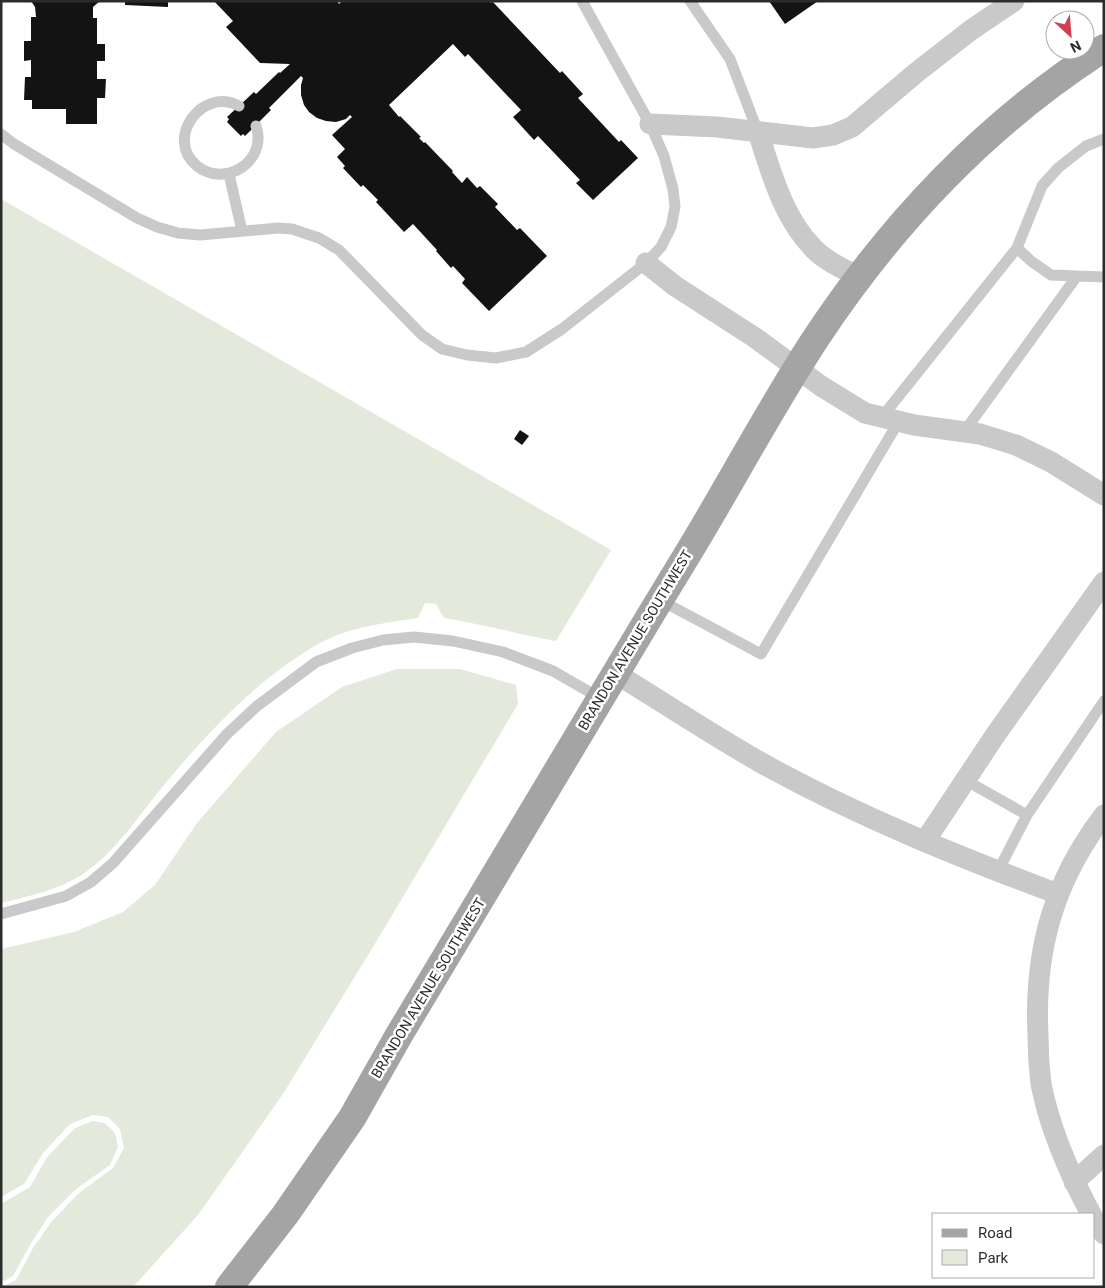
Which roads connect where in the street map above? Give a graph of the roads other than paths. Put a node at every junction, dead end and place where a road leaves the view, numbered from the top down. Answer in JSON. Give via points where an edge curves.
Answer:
{"nodes":[{"id":1,"x":582,"y":1,"type":"edge"},
{"id":2,"x":690,"y":1,"type":"edge"},
{"id":3,"x":1014,"y":1,"type":"edge"},
{"id":4,"x":990,"y":8,"type":"edge"},
{"id":5,"x":1104,"y":48,"type":"edge"},
{"id":6,"x":239,"y":106,"type":"dead end"},
{"id":7,"x":650,"y":124,"type":"junction"},
{"id":8,"x":256,"y":126,"type":"dead end"},
{"id":9,"x":758,"y":132,"type":"junction"},
{"id":10,"x":1,"y":134,"type":"edge"},
{"id":11,"x":1104,"y":139,"type":"edge"},
{"id":12,"x":228,"y":174,"type":"junction"},
{"id":13,"x":242,"y":231,"type":"junction"},
{"id":14,"x":1017,"y":248,"type":"junction"},
{"id":15,"x":646,"y":263,"type":"junction"},
{"id":16,"x":1077,"y":276,"type":"junction"},
{"id":17,"x":859,"y":277,"type":"junction"},
{"id":18,"x":1104,"y":277,"type":"edge"},
{"id":19,"x":797,"y":369,"type":"junction"},
{"id":20,"x":890,"y":419,"type":"junction"},
{"id":21,"x":964,"y":432,"type":"junction"},
{"id":22,"x":1104,"y":495,"type":"edge"},
{"id":23,"x":1104,"y":582,"type":"edge"},
{"id":24,"x":660,"y":600,"type":"junction"},
{"id":25,"x":615,"y":673,"type":"junction"},
{"id":26,"x":600,"y":698,"type":"junction"},
{"id":27,"x":1104,"y":701,"type":"edge"},
{"id":28,"x":965,"y":780,"type":"junction"},
{"id":29,"x":1027,"y":815,"type":"junction"},
{"id":30,"x":1104,"y":815,"type":"edge"},
{"id":31,"x":925,"y":841,"type":"junction"},
{"id":32,"x":998,"y":871,"type":"junction"},
{"id":33,"x":1058,"y":894,"type":"junction"},
{"id":34,"x":1,"y":914,"type":"edge"},
{"id":35,"x":1104,"y":1154,"type":"edge"},
{"id":36,"x":1074,"y":1182,"type":"junction"},
{"id":37,"x":1090,"y":1213,"type":"edge"},
{"id":38,"x":1095,"y":1220,"type":"edge"},
{"id":39,"x":1104,"y":1234,"type":"edge"},
{"id":40,"x":229,"y":1287,"type":"edge"}],
"edges":[{"from":1,"to":7,"type":"lane"},
{"from":2,"to":9,"type":"lane","via":[[730,59]]},
{"from":3,"to":4,"type":"street"},
{"from":4,"to":9,"type":"street","via":[[852,127],[833,135],[813,138]]},
{"from":5,"to":17,"type":"main road","name":"BRANDON AVENUE SOUTHWEST","via":[[1028,101],[975,146],[926,196]]},
{"from":6,"to":12,"type":"lane","via":[[226,102],[203,106],[191,118],[185,134],[185,146],[196,165],[206,172]]},
{"from":7,"to":9,"type":"street"},
{"from":7,"to":15,"type":"lane","via":[[664,156],[675,207],[671,227],[661,247]]},
{"from":8,"to":12,"type":"lane","via":[[258,142],[255,154],[239,170]]},
{"from":9,"to":17,"type":"street","via":[[772,176],[799,232],[814,250]]},
{"from":10,"to":13,"type":"lane","via":[[136,218],[157,227],[200,235]]},
{"from":11,"to":14,"type":"lane","via":[[1086,146],[1058,168],[1042,186]]},
{"from":12,"to":13,"type":"lane"},
{"from":13,"to":15,"type":"lane","via":[[292,229],[319,238],[339,250],[417,330],[442,349],[496,358],[526,352],[562,329]]},
{"from":14,"to":16,"type":"lane","via":[[1051,275]]},
{"from":14,"to":20,"type":"lane"},
{"from":15,"to":19,"type":"street"},
{"from":16,"to":18,"type":"lane"},
{"from":16,"to":21,"type":"lane"},
{"from":17,"to":19,"type":"main road","name":"BRANDON AVENUE SOUTHWEST"},
{"from":19,"to":20,"type":"street","via":[[865,413]]},
{"from":19,"to":24,"type":"main road","name":"BRANDON AVENUE SOUTHWEST"},
{"from":20,"to":21,"type":"street"},
{"from":20,"to":24,"type":"lane","via":[[761,654]]},
{"from":21,"to":22,"type":"street","via":[[1016,445],[1051,462]]},
{"from":23,"to":28,"type":"street"},
{"from":24,"to":25,"type":"main road","name":"BRANDON AVENUE SOUTHWEST"},
{"from":25,"to":26,"type":"main road","name":"BRANDON AVENUE SOUTHWEST"},
{"from":25,"to":31,"type":"street","via":[[766,765],[839,803]]},
{"from":26,"to":34,"type":"lane","via":[[553,671],[503,652],[453,641],[414,637],[352,648],[316,662],[257,706],[227,734],[113,863],[91,882],[66,896]]},
{"from":26,"to":40,"type":"main road","name":"BRANDON AVENUE SOUTHWEST","via":[[352,1118],[285,1215]]},
{"from":27,"to":29,"type":"lane"},
{"from":28,"to":29,"type":"lane"},
{"from":28,"to":31,"type":"street"},
{"from":29,"to":32,"type":"lane"},
{"from":30,"to":33,"type":"street","via":[[1088,836]]},
{"from":31,"to":32,"type":"street"},
{"from":32,"to":33,"type":"street"},
{"from":33,"to":36,"type":"street","via":[[1040,960],[1039,1064],[1053,1130]]},
{"from":35,"to":36,"type":"street"},
{"from":36,"to":37,"type":"street"},
{"from":38,"to":39,"type":"street"}]}
